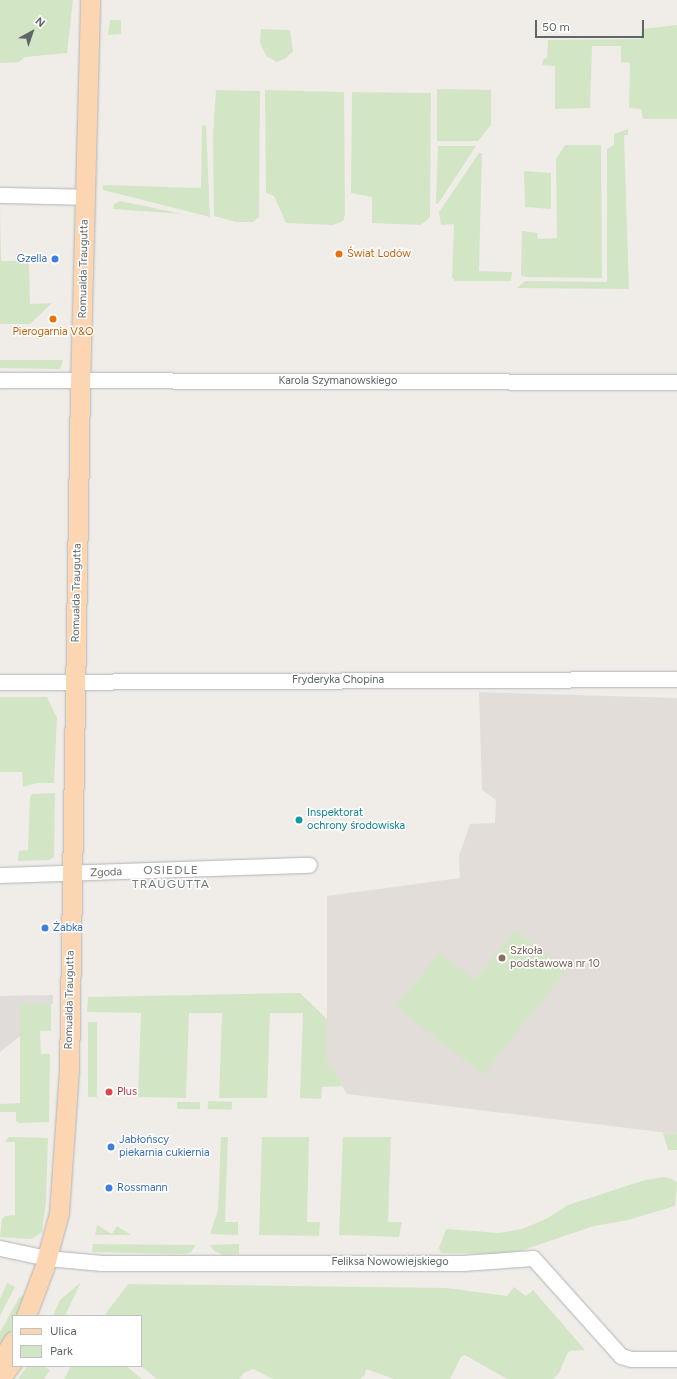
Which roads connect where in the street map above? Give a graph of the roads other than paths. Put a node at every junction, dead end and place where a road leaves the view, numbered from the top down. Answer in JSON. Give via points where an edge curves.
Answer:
{"nodes":[{"id":1,"x":90,"y":0,"type":"edge"},
{"id":2,"x":0,"y":195,"type":"edge"},
{"id":3,"x":86,"y":197,"type":"junction"},
{"id":4,"x":0,"y":380,"type":"edge"},
{"id":5,"x":81,"y":380,"type":"junction"},
{"id":6,"x":677,"y":382,"type":"edge"},
{"id":7,"x":677,"y":679,"type":"edge"},
{"id":8,"x":75,"y":681,"type":"junction"},
{"id":9,"x":0,"y":682,"type":"edge"},
{"id":10,"x":309,"y":865,"type":"dead end"},
{"id":11,"x":71,"y":874,"type":"junction"},
{"id":12,"x":0,"y":875,"type":"edge"},
{"id":13,"x":0,"y":1248,"type":"edge"},
{"id":14,"x":54,"y":1259,"type":"junction"},
{"id":15,"x":26,"y":1315,"type":"edge"},
{"id":16,"x":39,"y":1315,"type":"edge"},
{"id":17,"x":12,"y":1343,"type":"edge"},
{"id":18,"x":677,"y":1359,"type":"edge"},
{"id":19,"x":12,"y":1361,"type":"edge"},
{"id":20,"x":0,"y":1362,"type":"edge"},
{"id":21,"x":0,"y":1379,"type":"edge"}],
"edges":[{"from":1,"to":3,"type":"main road","name":"Romualda Traugutta"},
{"from":2,"to":3,"type":"street"},
{"from":3,"to":5,"type":"main road","name":"Romualda Traugutta"},
{"from":4,"to":5,"type":"street","name":"Karola Szymanowskiego"},
{"from":5,"to":6,"type":"street","name":"Karola Szymanowskiego"},
{"from":5,"to":8,"type":"main road","name":"Romualda Traugutta"},
{"from":7,"to":8,"type":"street","name":"Fryderyka Chopina"},
{"from":8,"to":9,"type":"street","name":"Fryderyka Chopina"},
{"from":8,"to":11,"type":"main road","name":"Romualda Traugutta"},
{"from":10,"to":11,"type":"street","name":"Zgoda"},
{"from":11,"to":12,"type":"street","name":"Zgoda"},
{"from":11,"to":14,"type":"main road","name":"Romualda Traugutta","via":[[69,1071],[62,1185],[66,1213]]},
{"from":13,"to":14,"type":"street"},
{"from":14,"to":15,"type":"main road","name":"Romualda Traugutta"},
{"from":14,"to":16,"type":"main road","name":"Romualda Traugutta"},
{"from":14,"to":18,"type":"street","name":"Feliksa Nowowiejskiego","via":[[110,1263],[462,1262],[533,1258],[621,1356],[632,1359]]},
{"from":17,"to":20,"type":"main road"},
{"from":19,"to":21,"type":"main road"}]}
